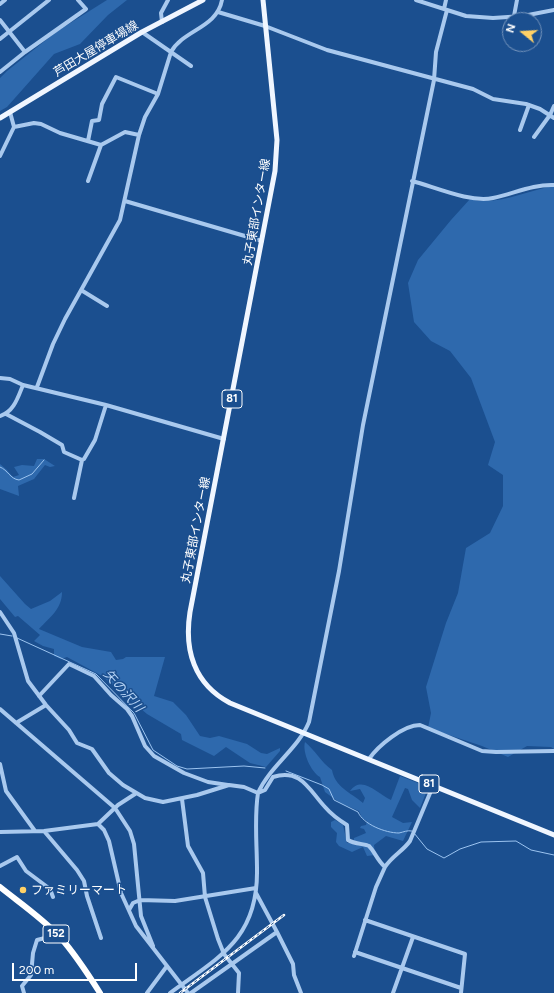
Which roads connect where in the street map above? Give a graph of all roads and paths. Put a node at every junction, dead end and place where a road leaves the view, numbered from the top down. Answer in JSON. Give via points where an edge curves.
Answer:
{"nodes":[{"id":1,"x":5,"y":0,"type":"edge"},
{"id":2,"x":49,"y":0,"type":"edge"},
{"id":3,"x":78,"y":0,"type":"edge"},
{"id":4,"x":168,"y":0,"type":"edge"},
{"id":5,"x":204,"y":0,"type":"edge"},
{"id":6,"x":222,"y":0,"type":"edge"},
{"id":7,"x":263,"y":0,"type":"edge"},
{"id":8,"x":416,"y":0,"type":"edge"},
{"id":9,"x":446,"y":0,"type":"edge"},
{"id":10,"x":517,"y":0,"type":"edge"},
{"id":11,"x":0,"y":4,"type":"edge"},
{"id":12,"x":446,"y":10,"type":"junction"},
{"id":13,"x":554,"y":10,"type":"edge"},
{"id":14,"x":218,"y":12,"type":"junction"},
{"id":15,"x":515,"y":12,"type":"edge"},
{"id":16,"x":539,"y":12,"type":"edge"},
{"id":17,"x":502,"y":17,"type":"edge"},
{"id":18,"x":0,"y":20,"type":"edge"},
{"id":19,"x":162,"y":22,"type":"junction"},
{"id":20,"x":265,"y":26,"type":"junction"},
{"id":21,"x":9,"y":31,"type":"junction"},
{"id":22,"x":142,"y":32,"type":"junction"},
{"id":23,"x":0,"y":39,"type":"edge"},
{"id":24,"x":25,"y":52,"type":"junction"},
{"id":25,"x":172,"y":52,"type":"junction"},
{"id":26,"x":191,"y":66,"type":"dead end"},
{"id":27,"x":0,"y":72,"type":"edge"},
{"id":28,"x":434,"y":80,"type":"junction"},
{"id":29,"x":158,"y":94,"type":"junction"},
{"id":30,"x":529,"y":105,"type":"junction"},
{"id":31,"x":554,"y":106,"type":"edge"},
{"id":32,"x":10,"y":112,"type":"junction"},
{"id":33,"x":552,"y":117,"type":"edge"},
{"id":34,"x":0,"y":118,"type":"edge"},
{"id":35,"x":14,"y":127,"type":"junction"},
{"id":36,"x":520,"y":130,"type":"dead end"},
{"id":37,"x":139,"y":135,"type":"junction"},
{"id":38,"x":534,"y":138,"type":"dead end"},
{"id":39,"x":88,"y":141,"type":"junction"},
{"id":40,"x":101,"y":145,"type":"junction"},
{"id":41,"x":0,"y":156,"type":"edge"},
{"id":42,"x":88,"y":181,"type":"dead end"},
{"id":43,"x":412,"y":181,"type":"junction"},
{"id":44,"x":554,"y":185,"type":"edge"},
{"id":45,"x":125,"y":201,"type":"junction"},
{"id":46,"x":262,"y":241,"type":"junction"},
{"id":47,"x":81,"y":290,"type":"junction"},
{"id":48,"x":107,"y":306,"type":"dead end"},
{"id":49,"x":0,"y":378,"type":"edge"},
{"id":50,"x":23,"y":385,"type":"junction"},
{"id":51,"x":37,"y":387,"type":"junction"},
{"id":52,"x":106,"y":405,"type":"junction"},
{"id":53,"x":6,"y":414,"type":"junction"},
{"id":54,"x":0,"y":416,"type":"edge"},
{"id":55,"x":224,"y":439,"type":"junction"},
{"id":56,"x":82,"y":460,"type":"junction"},
{"id":57,"x":74,"y":498,"type":"dead end"},
{"id":58,"x":0,"y":612,"type":"edge"},
{"id":59,"x":39,"y":696,"type":"junction"},
{"id":60,"x":46,"y":705,"type":"junction"},
{"id":61,"x":0,"y":709,"type":"edge"},
{"id":62,"x":16,"y":723,"type":"junction"},
{"id":63,"x":304,"y":733,"type":"junction"},
{"id":64,"x":554,"y":751,"type":"edge"},
{"id":65,"x":369,"y":759,"type":"junction"},
{"id":66,"x":0,"y":764,"type":"edge"},
{"id":67,"x":229,"y":785,"type":"junction"},
{"id":68,"x":433,"y":786,"type":"junction"},
{"id":69,"x":258,"y":793,"type":"junction"},
{"id":70,"x":136,"y":794,"type":"junction"},
{"id":71,"x":182,"y":799,"type":"junction"},
{"id":72,"x":115,"y":808,"type":"junction"},
{"id":73,"x":98,"y":824,"type":"junction"},
{"id":74,"x":35,"y":831,"type":"junction"},
{"id":75,"x":44,"y":831,"type":"junction"},
{"id":76,"x":0,"y":832,"type":"edge"},
{"id":77,"x":554,"y":835,"type":"edge"},
{"id":78,"x":0,"y":866,"type":"edge"},
{"id":79,"x":385,"y":866,"type":"junction"},
{"id":80,"x":0,"y":887,"type":"edge"},
{"id":81,"x":256,"y":890,"type":"junction"},
{"id":82,"x":53,"y":897,"type":"dead end"},
{"id":83,"x":205,"y":897,"type":"junction"},
{"id":84,"x":140,"y":900,"type":"junction"},
{"id":85,"x":129,"y":910,"type":"junction"},
{"id":86,"x":365,"y":920,"type":"junction"},
{"id":87,"x":53,"y":931,"type":"junction"},
{"id":88,"x":276,"y":932,"type":"junction"},
{"id":89,"x":413,"y":937,"type":"junction"},
{"id":90,"x":101,"y":938,"type":"dead end"},
{"id":91,"x":153,"y":946,"type":"junction"},
{"id":92,"x":224,"y":954,"type":"junction"},
{"id":93,"x":231,"y":964,"type":"junction"},
{"id":94,"x":167,"y":966,"type":"junction"},
{"id":95,"x":402,"y":968,"type":"junction"},
{"id":96,"x":181,"y":984,"type":"junction"},
{"id":97,"x":461,"y":988,"type":"junction"},
{"id":98,"x":24,"y":993,"type":"edge"},
{"id":99,"x":100,"y":993,"type":"edge"},
{"id":100,"x":147,"y":993,"type":"edge"},
{"id":101,"x":170,"y":993,"type":"edge"},
{"id":102,"x":188,"y":993,"type":"edge"},
{"id":103,"x":191,"y":993,"type":"edge"},
{"id":104,"x":238,"y":993,"type":"edge"},
{"id":105,"x":301,"y":993,"type":"edge"},
{"id":106,"x":393,"y":993,"type":"edge"},
{"id":107,"x":461,"y":993,"type":"edge"}],
"edges":[{"from":1,"to":11,"type":"street"},
{"from":2,"to":21,"type":"street"},
{"from":3,"to":24,"type":"street","via":[[86,9]]},
{"from":4,"to":19,"type":"street","via":[[161,13]]},
{"from":5,"to":19,"type":"main road","name":"芦田大屋停車場線"},
{"from":6,"to":14,"type":"street"},
{"from":7,"to":20,"type":"main road","name":"丸子東部インター線","number":"81"},
{"from":8,"to":12,"type":"street"},
{"from":9,"to":12,"type":"street"},
{"from":10,"to":15,"type":"street"},
{"from":12,"to":17,"type":"street","via":[[466,16]]},
{"from":12,"to":28,"type":"street","via":[[436,52]]},
{"from":13,"to":16,"type":"street"},
{"from":14,"to":20,"type":"street"},
{"from":14,"to":25,"type":"street","via":[[203,27],[174,47]]},
{"from":18,"to":21,"type":"street"},
{"from":19,"to":22,"type":"main road","name":"芦田大屋停車場線"},
{"from":20,"to":28,"type":"street","via":[[327,50]]},
{"from":20,"to":46,"type":"main road","name":"丸子東部インター線","number":"81","via":[[277,152]]},
{"from":21,"to":23,"type":"street"},
{"from":21,"to":24,"type":"street"},
{"from":22,"to":25,"type":"street"},
{"from":22,"to":32,"type":"main road","name":"芦田大屋停車場線"},
{"from":24,"to":27,"type":"street"},
{"from":25,"to":26,"type":"street"},
{"from":25,"to":29,"type":"street"},
{"from":28,"to":30,"type":"street","via":[[473,89],[493,99]]},
{"from":28,"to":43,"type":"street"},
{"from":29,"to":37,"type":"street","via":[[145,117]]},
{"from":29,"to":39,"type":"street","via":[[116,77],[102,104],[99,120],[92,121]]},
{"from":30,"to":33,"type":"street"},
{"from":30,"to":36,"type":"street"},
{"from":31,"to":33,"type":"street"},
{"from":32,"to":34,"type":"main road","name":"芦田大屋停車場線"},
{"from":32,"to":35,"type":"street"},
{"from":33,"to":38,"type":"street"},
{"from":35,"to":39,"type":"street","via":[[41,124],[60,133]]},
{"from":35,"to":41,"type":"street"},
{"from":37,"to":40,"type":"street","via":[[125,132]]},
{"from":37,"to":45,"type":"street"},
{"from":39,"to":40,"type":"street"},
{"from":40,"to":42,"type":"street"},
{"from":43,"to":44,"type":"street","via":[[483,199]]},
{"from":43,"to":63,"type":"street","via":[[363,425],[339,571],[313,705]]},
{"from":45,"to":46,"type":"street"},
{"from":45,"to":47,"type":"street","via":[[116,230]]},
{"from":46,"to":55,"type":"main road","name":"丸子東部インター線","number":"81"},
{"from":47,"to":48,"type":"street"},
{"from":47,"to":51,"type":"street","via":[[53,344]]},
{"from":49,"to":50,"type":"street","via":[[10,378]]},
{"from":50,"to":51,"type":"street"},
{"from":50,"to":53,"type":"street","via":[[13,408]]},
{"from":51,"to":52,"type":"street"},
{"from":52,"to":55,"type":"street"},
{"from":52,"to":56,"type":"street","via":[[95,440]]},
{"from":53,"to":54,"type":"street"},
{"from":53,"to":56,"type":"street","via":[[62,445],[64,452]]},
{"from":55,"to":63,"type":"main road","name":"丸子東部インター線","number":"81","via":[[190,612],[190,653],[202,678],[222,698]]},
{"from":56,"to":57,"type":"street"},
{"from":58,"to":59,"type":"street","via":[[14,633],[28,681]]},
{"from":59,"to":60,"type":"street"},
{"from":59,"to":67,"type":"street","via":[[69,664],[94,676],[110,695],[127,709],[145,746],[154,756],[208,782]]},
{"from":60,"to":62,"type":"street"},
{"from":60,"to":70,"type":"street","via":[[69,730],[77,743],[92,749],[109,773]]},
{"from":61,"to":62,"type":"street"},
{"from":62,"to":72,"type":"street"},
{"from":63,"to":65,"type":"main road","name":"丸子東部インター線","number":"81"},
{"from":63,"to":69,"type":"street","via":[[263,782]]},
{"from":64,"to":65,"type":"street","via":[[482,751],[420,725],[412,725],[404,728]]},
{"from":65,"to":68,"type":"main road","name":"丸子東部インター線","number":"81"},
{"from":66,"to":74,"type":"street","via":[[6,791]]},
{"from":67,"to":69,"type":"street","via":[[244,787]]},
{"from":67,"to":71,"type":"street"},
{"from":68,"to":77,"type":"main road","name":"丸子東部インター線","number":"81"},
{"from":68,"to":79,"type":"street","via":[[410,841]]},
{"from":69,"to":79,"type":"street","via":[[265,790],[273,778],[283,774],[305,782],[324,806],[346,825],[348,840],[356,845],[369,846],[378,862]]},
{"from":69,"to":81,"type":"street"},
{"from":70,"to":71,"type":"street","via":[[155,801]]},
{"from":70,"to":72,"type":"street"},
{"from":71,"to":83,"type":"street","via":[[188,846],[202,873]]},
{"from":72,"to":73,"type":"street"},
{"from":72,"to":84,"type":"street","via":[[130,831],[134,844]]},
{"from":73,"to":75,"type":"street"},
{"from":73,"to":85,"type":"street","via":[[109,841],[119,885]]},
{"from":74,"to":75,"type":"street"},
{"from":74,"to":76,"type":"street"},
{"from":75,"to":90,"type":"street","via":[[84,881]]},
{"from":78,"to":82,"type":"street","via":[[17,857],[26,871],[50,888]]},
{"from":79,"to":86,"type":"street"},
{"from":80,"to":87,"type":"highway","number":"152"},
{"from":81,"to":83,"type":"street"},
{"from":81,"to":88,"type":"street"},
{"from":81,"to":92,"type":"street","via":[[246,925]]},
{"from":83,"to":84,"type":"street","via":[[175,902]]},
{"from":83,"to":92,"type":"street"},
{"from":84,"to":85,"type":"street"},
{"from":84,"to":91,"type":"street","via":[[141,916]]},
{"from":85,"to":91,"type":"street","via":[[136,926]]},
{"from":86,"to":89,"type":"street"},
{"from":86,"to":95,"type":"street","via":[[354,954]]},
{"from":87,"to":98,"type":"street","via":[[45,938],[37,940],[33,953],[32,975],[22,986]]},
{"from":87,"to":99,"type":"highway","number":"152","via":[[76,957]]},
{"from":88,"to":93,"type":"street"},
{"from":88,"to":105,"type":"street","via":[[293,964]]},
{"from":89,"to":95,"type":"street"},
{"from":89,"to":97,"type":"street","via":[[465,954]]},
{"from":91,"to":94,"type":"street"},
{"from":92,"to":93,"type":"street"},
{"from":92,"to":96,"type":"street"},
{"from":93,"to":103,"type":"street"},
{"from":93,"to":104,"type":"street","via":[[239,973]]},
{"from":94,"to":96,"type":"street"},
{"from":94,"to":100,"type":"street"},
{"from":95,"to":97,"type":"street"},
{"from":95,"to":106,"type":"street"},
{"from":96,"to":101,"type":"street"},
{"from":96,"to":102,"type":"street"},
{"from":97,"to":107,"type":"street"}]}
